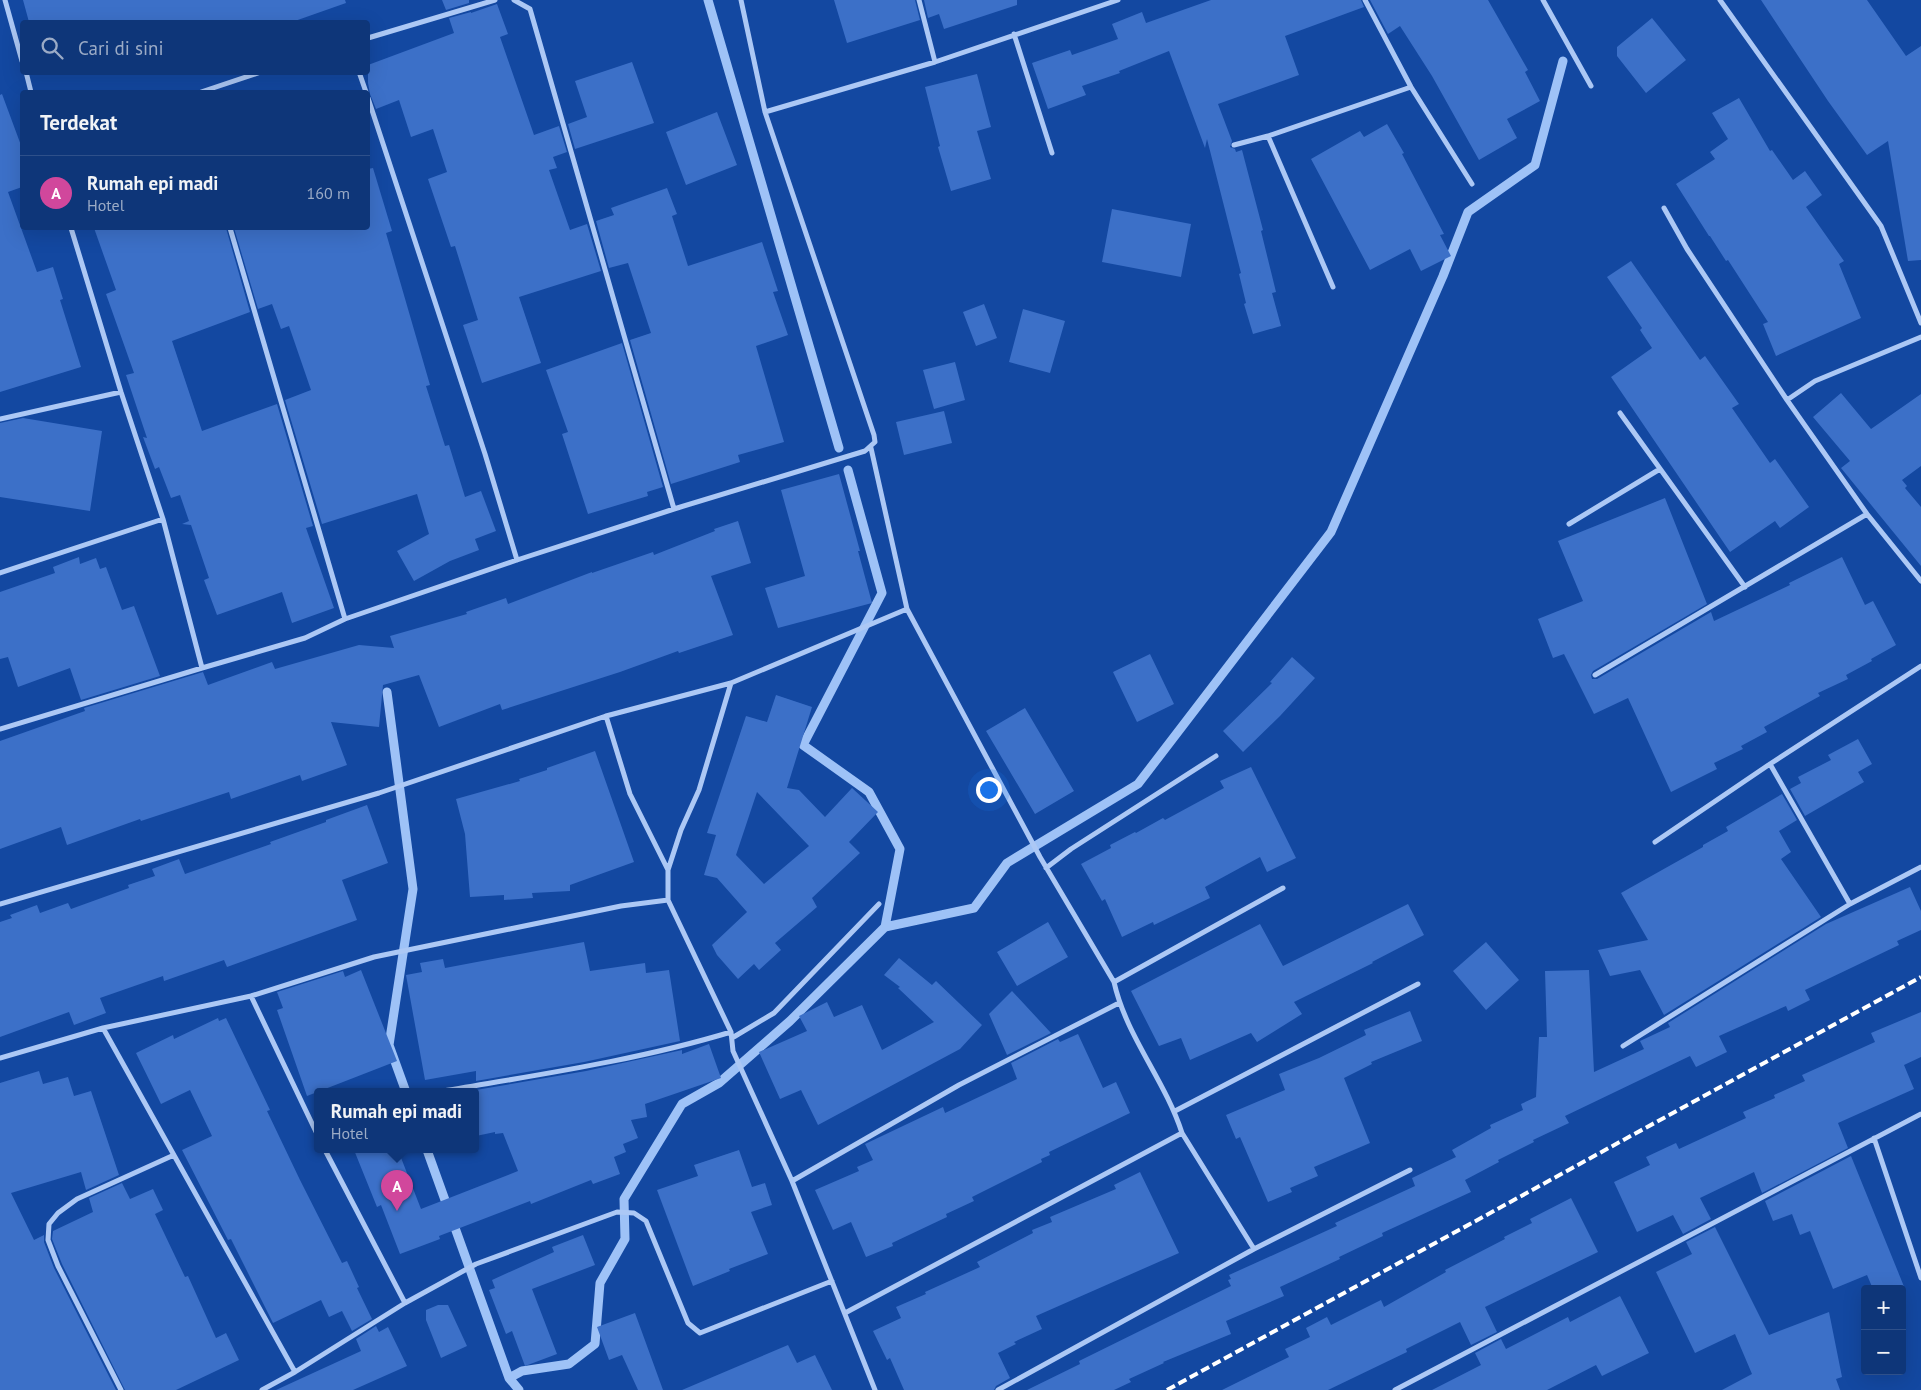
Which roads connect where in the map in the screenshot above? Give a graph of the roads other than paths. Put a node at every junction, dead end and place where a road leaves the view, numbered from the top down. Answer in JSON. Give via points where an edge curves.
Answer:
{"nodes":[{"id":1,"x":5,"y":0,"type":"edge"},
{"id":2,"x":495,"y":0,"type":"edge"},
{"id":3,"x":514,"y":0,"type":"edge"},
{"id":4,"x":741,"y":0,"type":"edge"},
{"id":5,"x":919,"y":0,"type":"edge"},
{"id":6,"x":1118,"y":0,"type":"edge"},
{"id":7,"x":1365,"y":0,"type":"edge"},
{"id":8,"x":1543,"y":0,"type":"edge"},
{"id":9,"x":1720,"y":0,"type":"edge"},
{"id":10,"x":1014,"y":34,"type":"junction"},
{"id":11,"x":370,"y":37,"type":"edge"},
{"id":12,"x":20,"y":54,"type":"edge"},
{"id":13,"x":935,"y":62,"type":"junction"},
{"id":14,"x":27,"y":75,"type":"edge"},
{"id":15,"x":252,"y":75,"type":"edge"},
{"id":16,"x":360,"y":75,"type":"edge"},
{"id":17,"x":1591,"y":86,"type":"dead end"},
{"id":18,"x":1411,"y":87,"type":"junction"},
{"id":19,"x":30,"y":90,"type":"edge"},
{"id":20,"x":207,"y":90,"type":"edge"},
{"id":21,"x":365,"y":90,"type":"edge"},
{"id":22,"x":370,"y":104,"type":"edge"},
{"id":23,"x":765,"y":112,"type":"junction"},
{"id":24,"x":1268,"y":136,"type":"junction"},
{"id":25,"x":1234,"y":145,"type":"dead end"},
{"id":26,"x":1052,"y":153,"type":"dead end"},
{"id":27,"x":1472,"y":184,"type":"dead end"},
{"id":28,"x":1664,"y":208,"type":"dead end"},
{"id":29,"x":72,"y":230,"type":"edge"},
{"id":30,"x":231,"y":230,"type":"edge"},
{"id":31,"x":1333,"y":287,"type":"dead end"},
{"id":32,"x":1921,"y":323,"type":"edge"},
{"id":33,"x":1921,"y":337,"type":"edge"},
{"id":34,"x":121,"y":392,"type":"junction"},
{"id":35,"x":1787,"y":400,"type":"junction"},
{"id":36,"x":1620,"y":413,"type":"dead end"},
{"id":37,"x":0,"y":420,"type":"edge"},
{"id":38,"x":871,"y":448,"type":"junction"},
{"id":39,"x":1660,"y":469,"type":"junction"},
{"id":40,"x":674,"y":509,"type":"junction"},
{"id":41,"x":1867,"y":514,"type":"junction"},
{"id":42,"x":163,"y":519,"type":"junction"},
{"id":43,"x":1569,"y":524,"type":"dead end"},
{"id":44,"x":517,"y":560,"type":"junction"},
{"id":45,"x":0,"y":573,"type":"edge"},
{"id":46,"x":1921,"y":581,"type":"edge"},
{"id":47,"x":1745,"y":587,"type":"junction"},
{"id":48,"x":907,"y":609,"type":"junction"},
{"id":49,"x":345,"y":619,"type":"junction"},
{"id":50,"x":1921,"y":666,"type":"edge"},
{"id":51,"x":202,"y":668,"type":"junction"},
{"id":52,"x":1595,"y":675,"type":"dead end"},
{"id":53,"x":731,"y":683,"type":"junction"},
{"id":54,"x":606,"y":716,"type":"junction"},
{"id":55,"x":0,"y":729,"type":"edge"},
{"id":56,"x":1216,"y":756,"type":"dead end"},
{"id":57,"x":1770,"y":764,"type":"junction"},
{"id":58,"x":1655,"y":842,"type":"dead end"},
{"id":59,"x":1921,"y":867,"type":"edge"},
{"id":60,"x":1046,"y":868,"type":"junction"},
{"id":61,"x":668,"y":870,"type":"junction"},
{"id":62,"x":1283,"y":888,"type":"dead end"},
{"id":63,"x":668,"y":900,"type":"junction"},
{"id":64,"x":0,"y":904,"type":"edge"},
{"id":65,"x":879,"y":904,"type":"dead end"},
{"id":66,"x":1850,"y":904,"type":"junction"},
{"id":67,"x":1114,"y":982,"type":"junction"},
{"id":68,"x":1418,"y":984,"type":"dead end"},
{"id":69,"x":251,"y":996,"type":"junction"},
{"id":70,"x":1119,"y":1003,"type":"junction"},
{"id":71,"x":103,"y":1028,"type":"junction"},
{"id":72,"x":731,"y":1035,"type":"junction"},
{"id":73,"x":1623,"y":1046,"type":"dead end"},
{"id":74,"x":0,"y":1058,"type":"edge"},
{"id":75,"x":461,"y":1088,"type":"edge"},
{"id":76,"x":1175,"y":1111,"type":"junction"},
{"id":77,"x":1921,"y":1114,"type":"edge"},
{"id":78,"x":314,"y":1127,"type":"edge"},
{"id":79,"x":1182,"y":1133,"type":"junction"},
{"id":80,"x":1874,"y":1138,"type":"junction"},
{"id":81,"x":327,"y":1153,"type":"edge"},
{"id":82,"x":174,"y":1155,"type":"junction"},
{"id":83,"x":1410,"y":1170,"type":"dead end"},
{"id":84,"x":792,"y":1181,"type":"junction"},
{"id":85,"x":1254,"y":1250,"type":"junction"},
{"id":86,"x":1921,"y":1278,"type":"edge"},
{"id":87,"x":832,"y":1281,"type":"junction"},
{"id":88,"x":404,"y":1303,"type":"junction"},
{"id":89,"x":845,"y":1313,"type":"junction"},
{"id":90,"x":295,"y":1372,"type":"junction"},
{"id":91,"x":121,"y":1390,"type":"edge"},
{"id":92,"x":262,"y":1390,"type":"edge"},
{"id":93,"x":875,"y":1390,"type":"edge"},
{"id":94,"x":998,"y":1390,"type":"edge"},
{"id":95,"x":1396,"y":1390,"type":"edge"}],
"edges":[{"from":1,"to":12,"type":"street"},
{"from":2,"to":11,"type":"street"},
{"from":3,"to":40,"type":"street","via":[[530,9]]},
{"from":4,"to":23,"type":"street"},
{"from":5,"to":13,"type":"street"},
{"from":6,"to":10,"type":"street"},
{"from":7,"to":18,"type":"street"},
{"from":8,"to":17,"type":"street"},
{"from":9,"to":32,"type":"street","via":[[1881,226]]},
{"from":10,"to":13,"type":"street"},
{"from":10,"to":26,"type":"street"},
{"from":13,"to":23,"type":"street"},
{"from":14,"to":19,"type":"street"},
{"from":15,"to":20,"type":"street"},
{"from":16,"to":21,"type":"street"},
{"from":18,"to":24,"type":"street"},
{"from":18,"to":27,"type":"street"},
{"from":22,"to":44,"type":"street"},
{"from":23,"to":38,"type":"street","via":[[874,435],[875,442]]},
{"from":24,"to":25,"type":"street"},
{"from":24,"to":31,"type":"street"},
{"from":28,"to":35,"type":"street","via":[[1687,250]]},
{"from":29,"to":34,"type":"street"},
{"from":30,"to":49,"type":"street"},
{"from":33,"to":35,"type":"street","via":[[1815,380]]},
{"from":34,"to":37,"type":"street"},
{"from":34,"to":42,"type":"street"},
{"from":35,"to":41,"type":"street"},
{"from":36,"to":39,"type":"street"},
{"from":38,"to":40,"type":"street"},
{"from":38,"to":48,"type":"street"},
{"from":39,"to":43,"type":"street"},
{"from":39,"to":47,"type":"street"},
{"from":40,"to":44,"type":"street"},
{"from":41,"to":46,"type":"street"},
{"from":41,"to":47,"type":"street"},
{"from":42,"to":45,"type":"street"},
{"from":42,"to":51,"type":"street"},
{"from":44,"to":49,"type":"street"},
{"from":47,"to":52,"type":"street"},
{"from":48,"to":53,"type":"street"},
{"from":48,"to":60,"type":"street"},
{"from":49,"to":51,"type":"street","via":[[305,638]]},
{"from":50,"to":57,"type":"street"},
{"from":51,"to":55,"type":"street"},
{"from":53,"to":54,"type":"street"},
{"from":53,"to":61,"type":"street","via":[[699,790]]},
{"from":54,"to":61,"type":"street","via":[[630,794]]},
{"from":54,"to":64,"type":"street","via":[[378,794]]},
{"from":56,"to":60,"type":"street"},
{"from":57,"to":58,"type":"street"},
{"from":57,"to":66,"type":"street"},
{"from":59,"to":66,"type":"street"},
{"from":60,"to":67,"type":"street"},
{"from":61,"to":63,"type":"street"},
{"from":62,"to":67,"type":"street"},
{"from":63,"to":69,"type":"street","via":[[621,906],[374,957]]},
{"from":63,"to":72,"type":"street"},
{"from":65,"to":72,"type":"street","via":[[774,1013]]},
{"from":66,"to":73,"type":"street"},
{"from":67,"to":70,"type":"street"},
{"from":68,"to":76,"type":"street"},
{"from":69,"to":71,"type":"street"},
{"from":69,"to":78,"type":"street"},
{"from":70,"to":76,"type":"street"},
{"from":70,"to":84,"type":"street","via":[[959,1085]]},
{"from":71,"to":74,"type":"street"},
{"from":71,"to":82,"type":"street"},
{"from":72,"to":75,"type":"street","via":[[635,1057]]},
{"from":72,"to":84,"type":"street","via":[[733,1051]]},
{"from":76,"to":79,"type":"street"},
{"from":77,"to":80,"type":"street"},
{"from":79,"to":85,"type":"street"},
{"from":79,"to":89,"type":"street"},
{"from":80,"to":86,"type":"street"},
{"from":80,"to":95,"type":"street"},
{"from":81,"to":88,"type":"street"},
{"from":82,"to":90,"type":"street"},
{"from":82,"to":91,"type":"street","via":[[76,1199],[58,1212],[49,1224],[48,1240],[58,1266]]},
{"from":83,"to":85,"type":"street"},
{"from":84,"to":87,"type":"street"},
{"from":85,"to":94,"type":"street"},
{"from":87,"to":88,"type":"street","via":[[700,1333],[688,1323],[646,1221],[634,1213],[616,1212],[476,1264]]},
{"from":87,"to":89,"type":"street"},
{"from":88,"to":90,"type":"street"},
{"from":89,"to":93,"type":"street"},
{"from":90,"to":92,"type":"street"}]}
